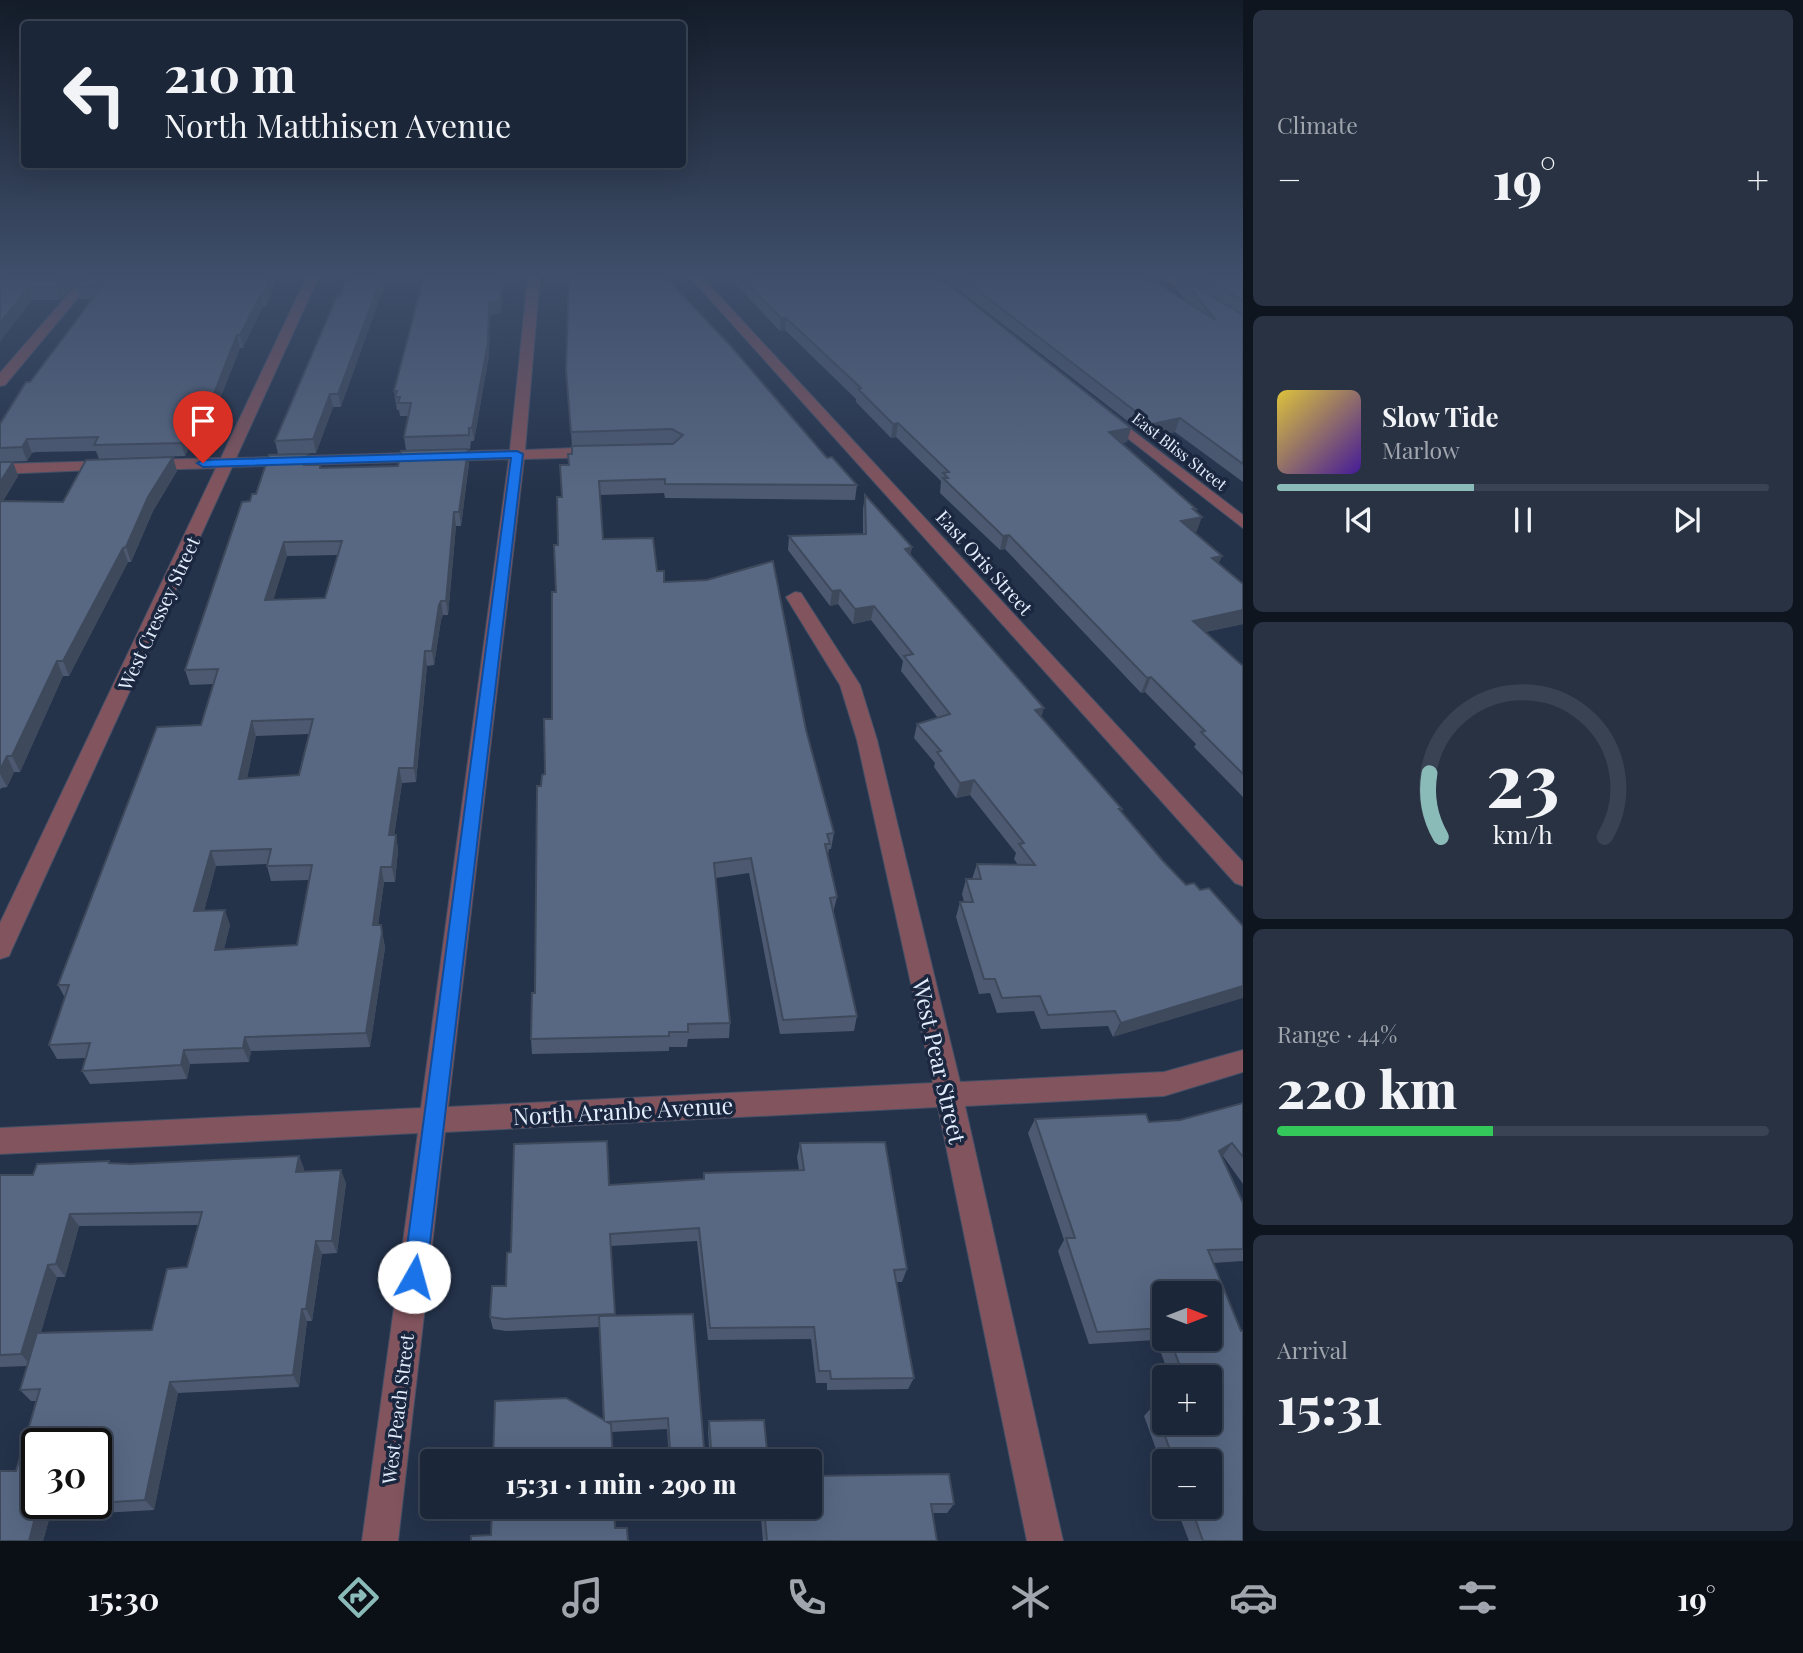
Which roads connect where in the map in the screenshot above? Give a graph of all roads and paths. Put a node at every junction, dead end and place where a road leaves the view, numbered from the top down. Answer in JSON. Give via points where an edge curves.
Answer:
{"nodes":[{"id":1,"x":29,"y":348,"type":"edge"},
{"id":2,"x":280,"y":348,"type":"edge"},
{"id":3,"x":527,"y":348,"type":"edge"},
{"id":4,"x":761,"y":348,"type":"edge"},
{"id":5,"x":0,"y":382,"type":"edge"},
{"id":6,"x":1092,"y":404,"type":"edge"},
{"id":7,"x":620,"y":451,"type":"edge"},
{"id":8,"x":517,"y":454,"type":"junction"},
{"id":9,"x":228,"y":463,"type":"junction"},
{"id":10,"x":0,"y":469,"type":"edge"},
{"id":11,"x":1243,"y":523,"type":"edge"},
{"id":12,"x":795,"y":597,"type":"dead end"},
{"id":13,"x":1243,"y":877,"type":"edge"},
{"id":14,"x":0,"y":949,"type":"edge"},
{"id":15,"x":1243,"y":1061,"type":"edge"},
{"id":16,"x":948,"y":1094,"type":"junction"},
{"id":17,"x":434,"y":1120,"type":"junction"},
{"id":18,"x":0,"y":1141,"type":"edge"},
{"id":19,"x":380,"y":1541,"type":"edge"},
{"id":20,"x":1045,"y":1541,"type":"edge"}],
"edges":[{"from":1,"to":5,"type":"street"},
{"from":2,"to":9,"type":"street","name":"West Cressey Street"},
{"from":3,"to":8,"type":"street","name":"West Peach Street"},
{"from":4,"to":13,"type":"street","name":"East Oris Street"},
{"from":6,"to":11,"type":"street","name":"East Bliss Street"},
{"from":7,"to":8,"type":"street"},
{"from":8,"to":9,"type":"street"},
{"from":8,"to":17,"type":"street","name":"West Peach Street"},
{"from":9,"to":10,"type":"street"},
{"from":9,"to":14,"type":"street","name":"West Cressey Street"},
{"from":12,"to":16,"type":"street","name":"West Pear Street","via":[[850,685]]},
{"from":15,"to":16,"type":"street","name":"North Aranbe Avenue","via":[[1164,1084]]},
{"from":16,"to":17,"type":"street","name":"North Aranbe Avenue"},
{"from":16,"to":20,"type":"street","name":"West Pear Street"},
{"from":17,"to":18,"type":"street","name":"North Aranbe Avenue"},
{"from":17,"to":19,"type":"street","name":"West Peach Street"}]}
